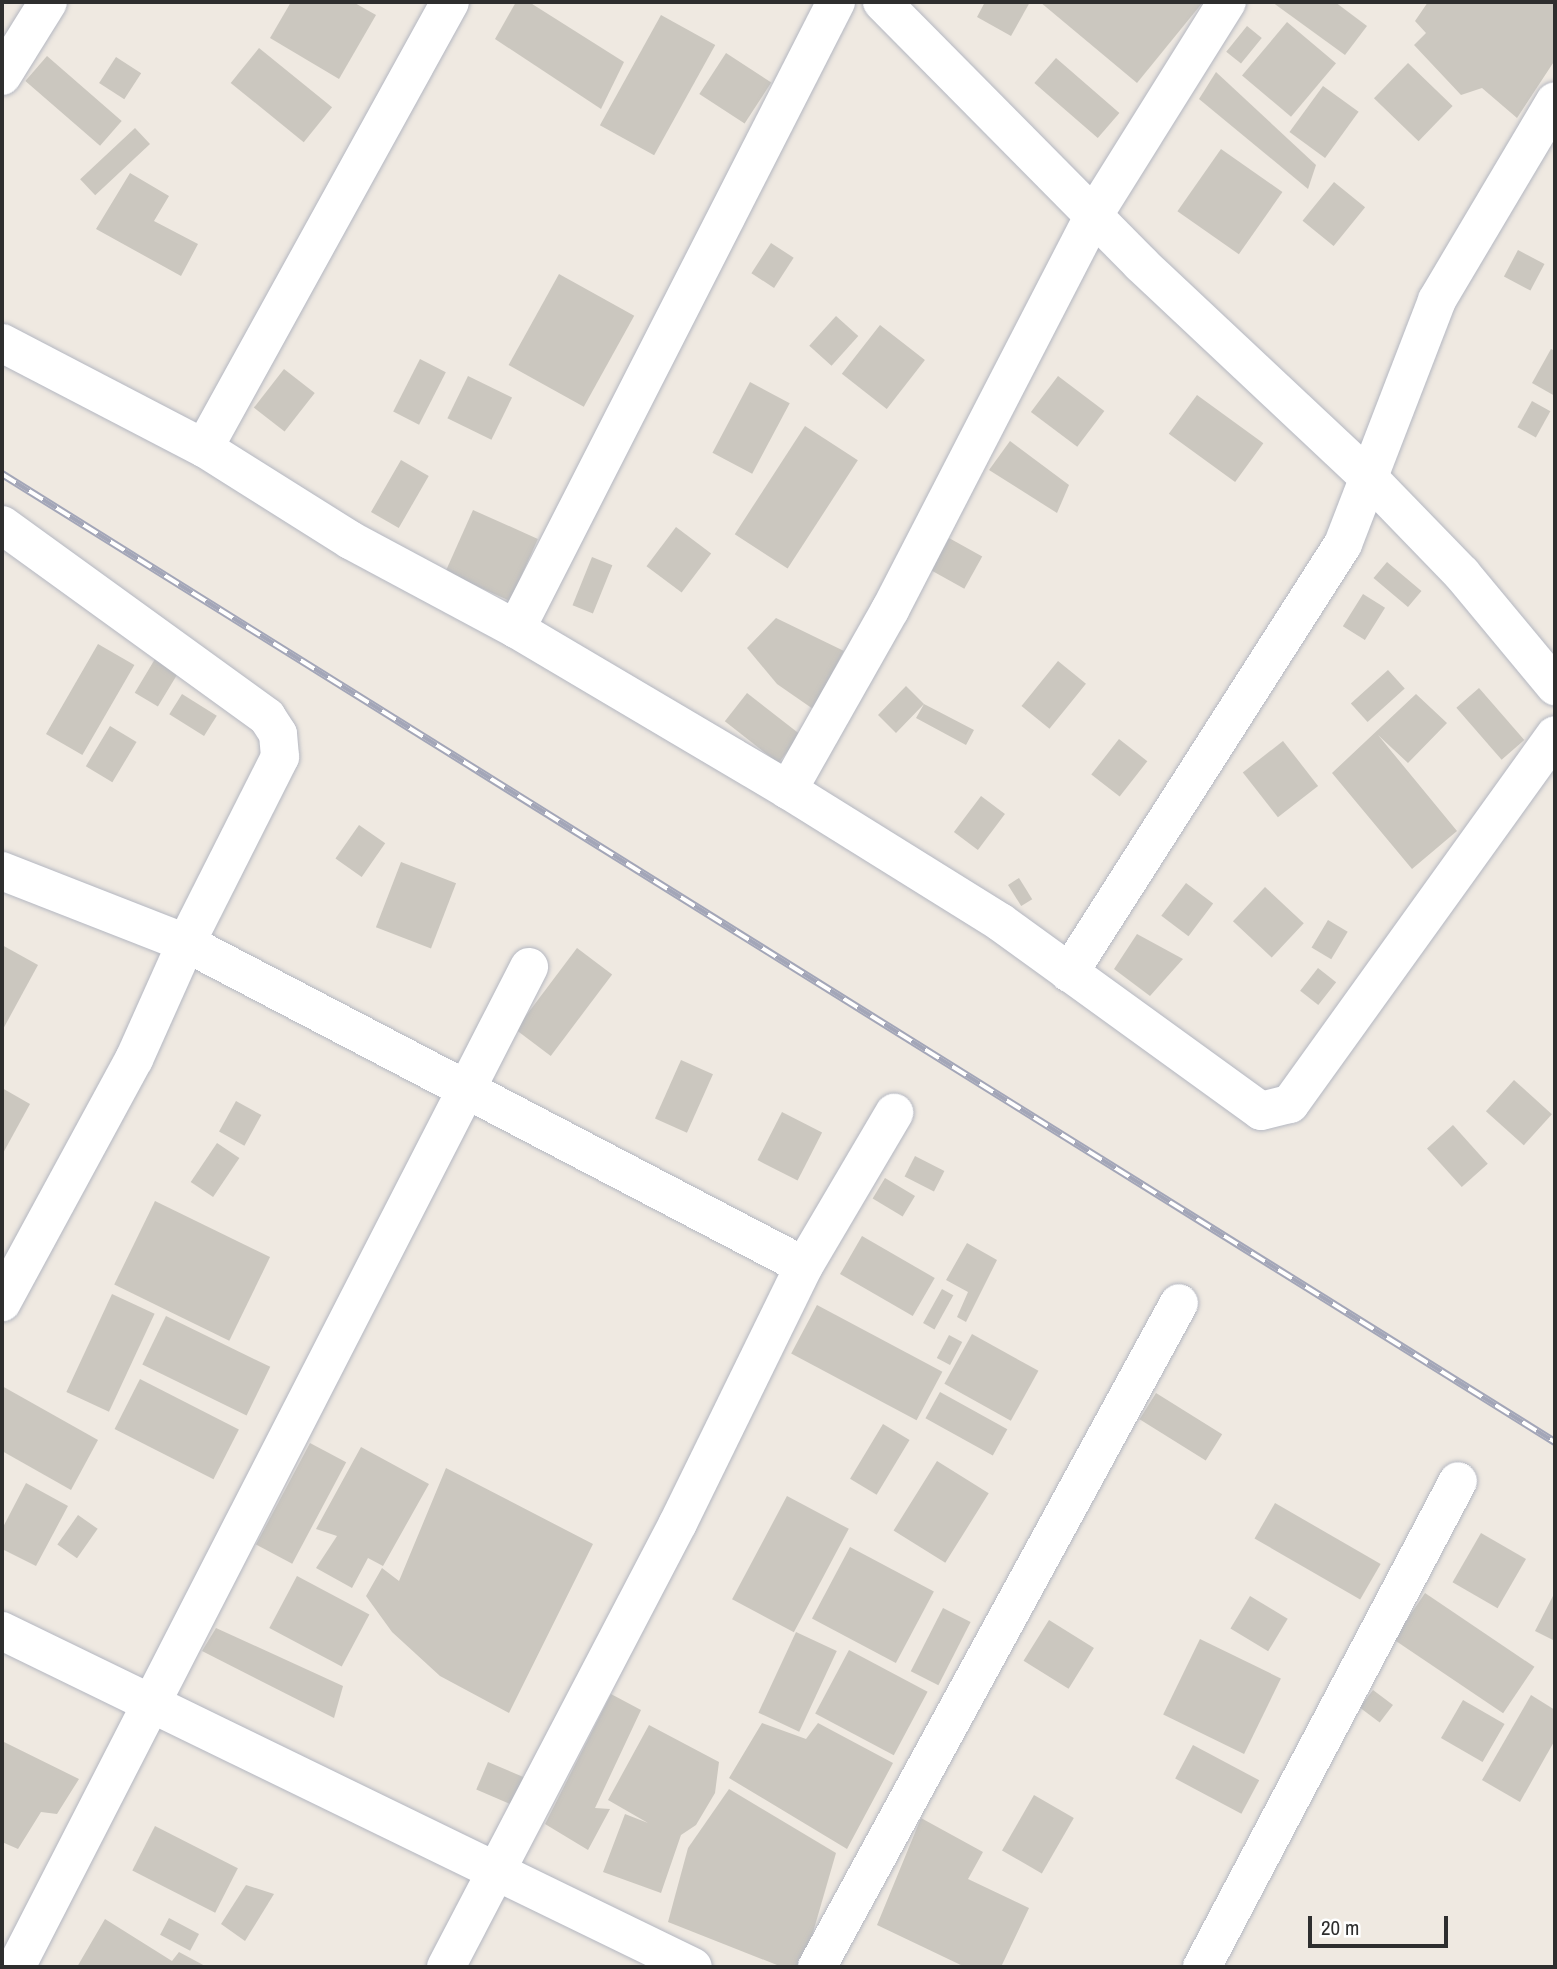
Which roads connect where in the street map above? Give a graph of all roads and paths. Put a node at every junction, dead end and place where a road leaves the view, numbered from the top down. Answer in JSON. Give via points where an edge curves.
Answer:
{"nodes":[{"id":1,"x":48,"y":2,"type":"edge"},
{"id":2,"x":450,"y":2,"type":"edge"},
{"id":3,"x":836,"y":2,"type":"edge"},
{"id":4,"x":882,"y":2,"type":"edge"},
{"id":5,"x":1227,"y":2,"type":"edge"},
{"id":6,"x":2,"y":76,"type":"edge"},
{"id":7,"x":1555,"y":101,"type":"edge"},
{"id":8,"x":1095,"y":213,"type":"junction"},
{"id":9,"x":2,"y":343,"type":"edge"},
{"id":10,"x":204,"y":448,"type":"junction"},
{"id":11,"x":1370,"y":479,"type":"junction"},
{"id":12,"x":2,"y":525,"type":"edge"},
{"id":13,"x":516,"y":629,"type":"junction"},
{"id":14,"x":1555,"y":686,"type":"edge"},
{"id":15,"x":1555,"y":735,"type":"edge"},
{"id":16,"x":788,"y":790,"type":"junction"},
{"id":17,"x":2,"y":871,"type":"edge"},
{"id":18,"x":186,"y":943,"type":"junction"},
{"id":19,"x":529,"y":967,"type":"dead end"},
{"id":20,"x":1069,"y":974,"type":"junction"},
{"id":21,"x":466,"y":1088,"type":"junction"},
{"id":22,"x":894,"y":1113,"type":"dead end"},
{"id":23,"x":804,"y":1266,"type":"junction"},
{"id":24,"x":2,"y":1302,"type":"edge"},
{"id":25,"x":1179,"y":1303,"type":"dead end"},
{"id":26,"x":1458,"y":1481,"type":"dead end"},
{"id":27,"x":2,"y":1631,"type":"edge"},
{"id":28,"x":150,"y":1702,"type":"junction"},
{"id":29,"x":499,"y":1872,"type":"junction"},
{"id":30,"x":16,"y":1967,"type":"edge"},
{"id":31,"x":446,"y":1967,"type":"edge"},
{"id":32,"x":693,"y":1967,"type":"edge"},
{"id":33,"x":817,"y":1967,"type":"edge"},
{"id":34,"x":1202,"y":1967,"type":"edge"}],
"edges":[{"from":1,"to":6,"type":"street"},
{"from":2,"to":10,"type":"street"},
{"from":3,"to":13,"type":"street"},
{"from":4,"to":8,"type":"street"},
{"from":5,"to":8,"type":"street"},
{"from":7,"to":11,"type":"street","via":[[1437,300]]},
{"from":8,"to":11,"type":"street","via":[[1141,264]]},
{"from":8,"to":16,"type":"street","via":[[890,610]]},
{"from":9,"to":10,"type":"street"},
{"from":10,"to":13,"type":"street","via":[[349,540]]},
{"from":11,"to":14,"type":"street","via":[[1462,574]]},
{"from":11,"to":20,"type":"street","via":[[1343,544]]},
{"from":12,"to":18,"type":"street","via":[[267,717],[278,734],[280,757]]},
{"from":13,"to":16,"type":"street"},
{"from":15,"to":20,"type":"street","via":[[1290,1104],[1275,1112],[1246,1104]]},
{"from":16,"to":20,"type":"street","via":[[1000,922]]},
{"from":17,"to":18,"type":"street"},
{"from":18,"to":21,"type":"street"},
{"from":18,"to":24,"type":"street","via":[[134,1059]]},
{"from":19,"to":21,"type":"street"},
{"from":21,"to":23,"type":"street"},
{"from":21,"to":28,"type":"street"},
{"from":22,"to":23,"type":"street"},
{"from":23,"to":29,"type":"street"},
{"from":25,"to":33,"type":"street"},
{"from":26,"to":34,"type":"street"},
{"from":27,"to":28,"type":"street"},
{"from":28,"to":29,"type":"street"},
{"from":28,"to":30,"type":"street"},
{"from":29,"to":31,"type":"street"},
{"from":29,"to":32,"type":"street"}]}
